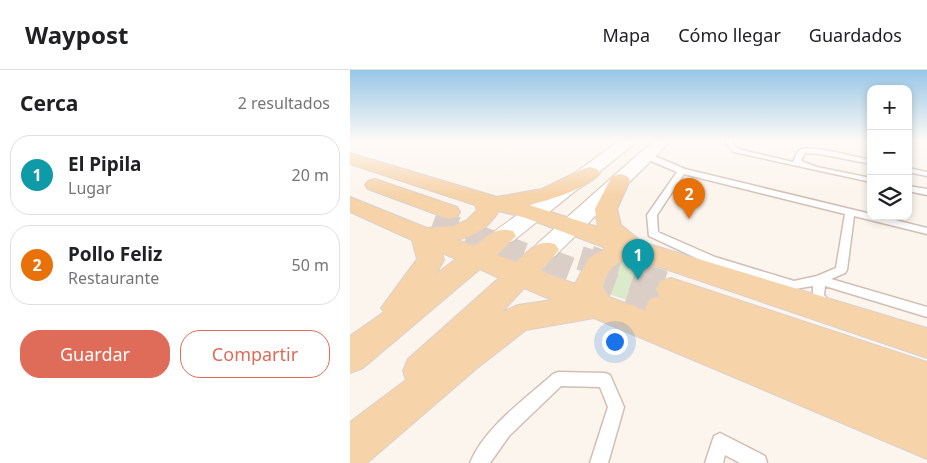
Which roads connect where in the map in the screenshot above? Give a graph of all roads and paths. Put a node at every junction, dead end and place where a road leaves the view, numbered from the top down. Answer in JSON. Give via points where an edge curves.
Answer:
{"nodes":[{"id":1,"x":354,"y":159,"type":"edge"},
{"id":2,"x":607,"y":159,"type":"edge"},
{"id":3,"x":643,"y":159,"type":"edge"},
{"id":4,"x":655,"y":159,"type":"edge"},
{"id":5,"x":773,"y":159,"type":"edge"},
{"id":6,"x":798,"y":159,"type":"edge"},
{"id":7,"x":815,"y":169,"type":"junction"},
{"id":8,"x":682,"y":171,"type":"junction"},
{"id":9,"x":912,"y":171,"type":"edge"},
{"id":10,"x":590,"y":173,"type":"junction"},
{"id":11,"x":927,"y":174,"type":"edge"},
{"id":12,"x":350,"y":175,"type":"edge"},
{"id":13,"x":867,"y":179,"type":"edge"},
{"id":14,"x":620,"y":180,"type":"junction"},
{"id":15,"x":912,"y":189,"type":"edge"},
{"id":16,"x":927,"y":192,"type":"edge"},
{"id":17,"x":485,"y":200,"type":"junction"},
{"id":18,"x":352,"y":203,"type":"edge"},
{"id":19,"x":534,"y":213,"type":"junction"},
{"id":20,"x":850,"y":213,"type":"junction"},
{"id":21,"x":436,"y":223,"type":"junction"},
{"id":22,"x":572,"y":226,"type":"junction"},
{"id":23,"x":927,"y":231,"type":"edge"},
{"id":24,"x":634,"y":249,"type":"junction"},
{"id":25,"x":477,"y":257,"type":"junction"},
{"id":26,"x":520,"y":275,"type":"junction"},
{"id":27,"x":819,"y":280,"type":"junction"},
{"id":28,"x":598,"y":305,"type":"junction"},
{"id":29,"x":834,"y":312,"type":"junction"},
{"id":30,"x":927,"y":312,"type":"edge"},
{"id":31,"x":927,"y":343,"type":"edge"},
{"id":32,"x":350,"y":350,"type":"edge"},
{"id":33,"x":350,"y":357,"type":"edge"},
{"id":34,"x":927,"y":380,"type":"edge"},
{"id":35,"x":926,"y":431,"type":"edge"},
{"id":36,"x":350,"y":440,"type":"edge"},
{"id":37,"x":350,"y":449,"type":"edge"},
{"id":38,"x":479,"y":463,"type":"edge"},
{"id":39,"x":599,"y":463,"type":"edge"},
{"id":40,"x":714,"y":463,"type":"edge"},
{"id":41,"x":758,"y":463,"type":"edge"}],
"edges":[{"from":1,"to":17,"type":"main road"},
{"from":2,"to":10,"type":"main road"},
{"from":3,"to":14,"type":"main road"},
{"from":4,"to":8,"type":"lane"},
{"from":5,"to":7,"type":"lane"},
{"from":6,"to":7,"type":"lane","via":[[797,162]]},
{"from":7,"to":13,"type":"lane"},
{"from":8,"to":20,"type":"lane"},
{"from":8,"to":27,"type":"lane","via":[[652,215],[653,234],[711,260],[794,285]]},
{"from":9,"to":11,"type":"lane"},
{"from":10,"to":17,"type":"main road","via":[[556,192],[537,197],[515,201]]},
{"from":10,"to":19,"type":"main road"},
{"from":12,"to":21,"type":"main road"},
{"from":14,"to":22,"type":"main road"},
{"from":14,"to":24,"type":"main road","via":[[606,209],[610,228]]},
{"from":15,"to":16,"type":"lane"},
{"from":17,"to":19,"type":"main road"},
{"from":17,"to":21,"type":"main road","via":[[488,211],[480,222],[460,234]]},
{"from":18,"to":21,"type":"main road"},
{"from":19,"to":22,"type":"main road"},
{"from":19,"to":25,"type":"main road"},
{"from":20,"to":23,"type":"lane"},
{"from":20,"to":27,"type":"lane","via":[[840,270]]},
{"from":21,"to":25,"type":"main road"},
{"from":21,"to":32,"type":"main road","via":[[431,260],[403,302]]},
{"from":22,"to":24,"type":"main road"},
{"from":22,"to":26,"type":"main road"},
{"from":24,"to":28,"type":"main road","via":[[608,256],[592,270],[588,288]]},
{"from":24,"to":29,"type":"main road"},
{"from":25,"to":26,"type":"main road"},
{"from":25,"to":33,"type":"main road"},
{"from":26,"to":28,"type":"main road"},
{"from":26,"to":36,"type":"main road"},
{"from":27,"to":29,"type":"lane","via":[[818,297]]},
{"from":27,"to":30,"type":"lane"},
{"from":28,"to":35,"type":"main road"},
{"from":28,"to":37,"type":"main road","via":[[518,318]]},
{"from":29,"to":31,"type":"main road"},
{"from":34,"to":35,"type":"main road","via":[[666,299]]},
{"from":38,"to":39,"type":"lane","via":[[503,430],[558,379],[605,380],[616,407]]},
{"from":40,"to":41,"type":"lane","via":[[720,442]]}]}
